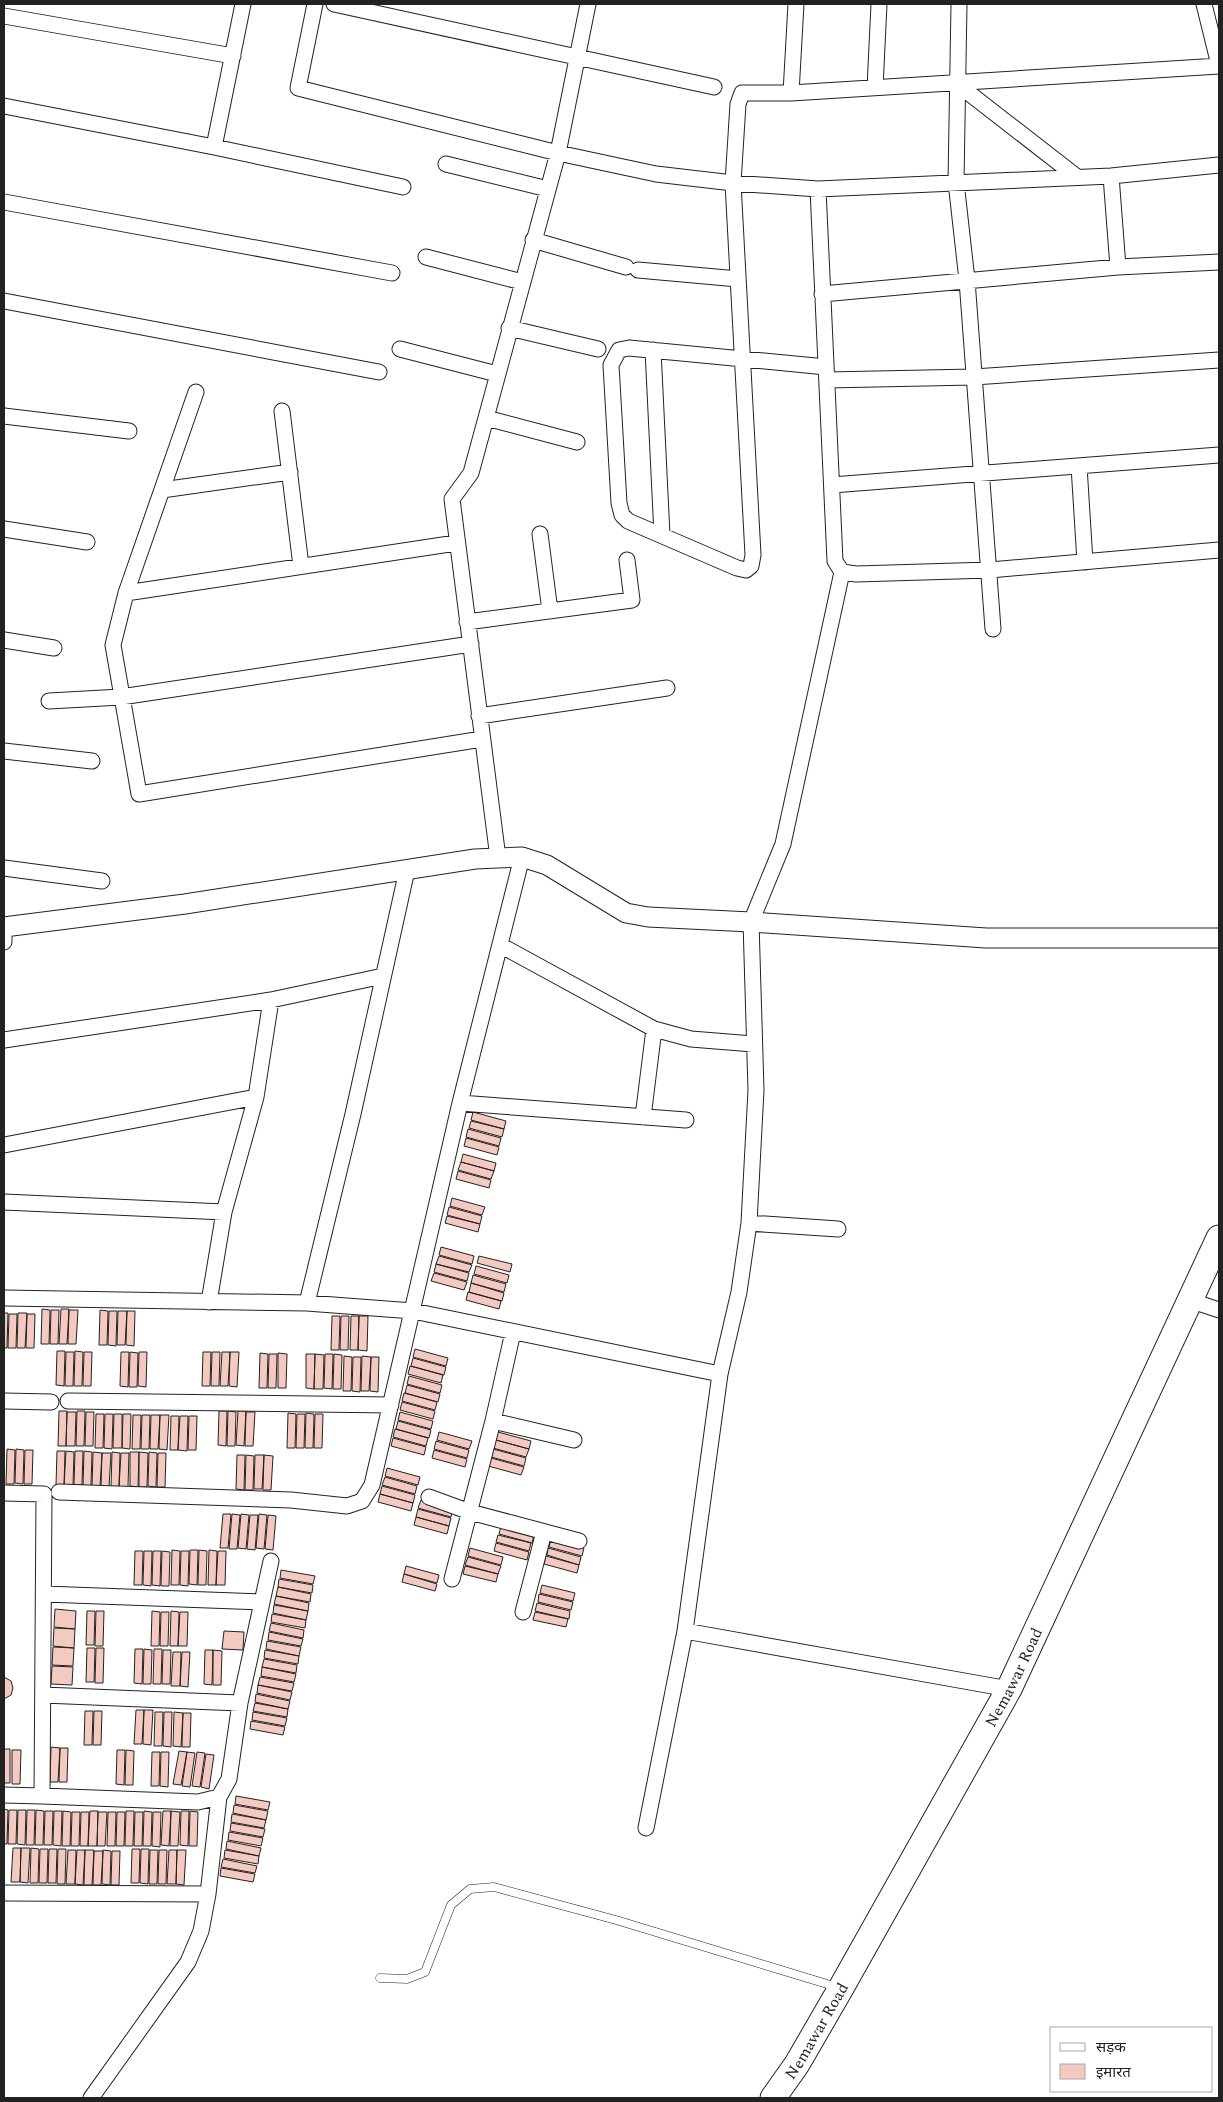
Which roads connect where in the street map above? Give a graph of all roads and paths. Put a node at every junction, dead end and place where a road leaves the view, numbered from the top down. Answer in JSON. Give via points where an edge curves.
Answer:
{"nodes":[{"id":1,"x":243,"y":4,"type":"edge"},
{"id":2,"x":315,"y":4,"type":"edge"},
{"id":3,"x":334,"y":4,"type":"edge"},
{"id":4,"x":588,"y":4,"type":"edge"},
{"id":5,"x":796,"y":4,"type":"edge"},
{"id":6,"x":879,"y":4,"type":"edge"},
{"id":7,"x":959,"y":4,"type":"edge"},
{"id":8,"x":1204,"y":4,"type":"edge"},
{"id":9,"x":4,"y":16,"type":"edge"},
{"id":10,"x":233,"y":56,"type":"junction"},
{"id":11,"x":577,"y":56,"type":"junction"},
{"id":12,"x":1219,"y":65,"type":"edge"},
{"id":13,"x":956,"y":83,"type":"junction"},
{"id":14,"x":714,"y":87,"type":"dead end"},
{"id":15,"x":875,"y":88,"type":"junction"},
{"id":16,"x":791,"y":94,"type":"junction"},
{"id":17,"x":4,"y":106,"type":"edge"},
{"id":18,"x":214,"y":147,"type":"junction"},
{"id":19,"x":558,"y":152,"type":"junction"},
{"id":20,"x":446,"y":164,"type":"dead end"},
{"id":21,"x":1219,"y":165,"type":"edge"},
{"id":22,"x":1077,"y":176,"type":"junction"},
{"id":23,"x":1111,"y":176,"type":"junction"},
{"id":24,"x":956,"y":182,"type":"junction"},
{"id":25,"x":733,"y":183,"type":"junction"},
{"id":26,"x":403,"y":188,"type":"dead end"},
{"id":27,"x":548,"y":189,"type":"junction"},
{"id":28,"x":818,"y":189,"type":"junction"},
{"id":29,"x":4,"y":202,"type":"edge"},
{"id":30,"x":533,"y":240,"type":"junction"},
{"id":31,"x":426,"y":257,"type":"dead end"},
{"id":32,"x":1219,"y":262,"type":"edge"},
{"id":33,"x":1118,"y":267,"type":"junction"},
{"id":34,"x":392,"y":273,"type":"dead end"},
{"id":35,"x":738,"y":279,"type":"junction"},
{"id":36,"x":967,"y":280,"type":"junction"},
{"id":37,"x":522,"y":282,"type":"junction"},
{"id":38,"x":822,"y":294,"type":"junction"},
{"id":39,"x":4,"y":301,"type":"edge"},
{"id":40,"x":509,"y":328,"type":"junction"},
{"id":41,"x":400,"y":348,"type":"dead end"},
{"id":42,"x":598,"y":349,"type":"dead end"},
{"id":43,"x":653,"y":350,"type":"junction"},
{"id":44,"x":742,"y":358,"type":"junction"},
{"id":45,"x":1219,"y":360,"type":"edge"},
{"id":46,"x":379,"y":372,"type":"dead end"},
{"id":47,"x":497,"y":374,"type":"junction"},
{"id":48,"x":827,"y":374,"type":"junction"},
{"id":49,"x":974,"y":377,"type":"junction"},
{"id":50,"x":196,"y":392,"type":"dead end"},
{"id":51,"x":282,"y":411,"type":"dead end"},
{"id":52,"x":4,"y":416,"type":"edge"},
{"id":53,"x":486,"y":418,"type":"junction"},
{"id":54,"x":129,"y":431,"type":"dead end"},
{"id":55,"x":577,"y":442,"type":"dead end"},
{"id":56,"x":1219,"y":455,"type":"edge"},
{"id":57,"x":1079,"y":466,"type":"junction"},
{"id":58,"x":290,"y":472,"type":"junction"},
{"id":59,"x":982,"y":474,"type":"junction"},
{"id":60,"x":832,"y":485,"type":"junction"},
{"id":61,"x":162,"y":490,"type":"junction"},
{"id":62,"x":4,"y":529,"type":"edge"},
{"id":63,"x":540,"y":534,"type":"dead end"},
{"id":64,"x":662,"y":535,"type":"junction"},
{"id":65,"x":87,"y":542,"type":"dead end"},
{"id":66,"x":456,"y":544,"type":"junction"},
{"id":67,"x":1219,"y":550,"type":"edge"},
{"id":68,"x":627,"y":560,"type":"dead end"},
{"id":69,"x":1085,"y":562,"type":"junction"},
{"id":70,"x":300,"y":566,"type":"junction"},
{"id":71,"x":990,"y":570,"type":"junction"},
{"id":72,"x":842,"y":572,"type":"junction"},
{"id":73,"x":126,"y":593,"type":"junction"},
{"id":74,"x":550,"y":611,"type":"junction"},
{"id":75,"x":467,"y":622,"type":"junction"},
{"id":76,"x":993,"y":629,"type":"dead end"},
{"id":77,"x":4,"y":640,"type":"edge"},
{"id":78,"x":471,"y":644,"type":"junction"},
{"id":79,"x":54,"y":648,"type":"dead end"},
{"id":80,"x":667,"y":688,"type":"dead end"},
{"id":81,"x":121,"y":697,"type":"junction"},
{"id":82,"x":49,"y":701,"type":"dead end"},
{"id":83,"x":479,"y":716,"type":"junction"},
{"id":84,"x":482,"y":739,"type":"junction"},
{"id":85,"x":4,"y":751,"type":"edge"},
{"id":86,"x":92,"y":762,"type":"dead end"},
{"id":87,"x":522,"y":857,"type":"junction"},
{"id":88,"x":498,"y":858,"type":"junction"},
{"id":89,"x":4,"y":868,"type":"edge"},
{"id":90,"x":407,"y":870,"type":"junction"},
{"id":91,"x":102,"y":880,"type":"dead end"},
{"id":92,"x":751,"y":922,"type":"junction"},
{"id":93,"x":4,"y":927,"type":"edge"},
{"id":94,"x":1219,"y":938,"type":"edge"},
{"id":95,"x":4,"y":942,"type":"edge"},
{"id":96,"x":500,"y":945,"type":"junction"},
{"id":97,"x":383,"y":976,"type":"junction"},
{"id":98,"x":271,"y":1000,"type":"junction"},
{"id":99,"x":654,"y":1029,"type":"junction"},
{"id":100,"x":4,"y":1040,"type":"edge"},
{"id":101,"x":753,"y":1044,"type":"junction"},
{"id":102,"x":256,"y":1097,"type":"junction"},
{"id":103,"x":460,"y":1103,"type":"junction"},
{"id":104,"x":643,"y":1117,"type":"junction"},
{"id":105,"x":686,"y":1120,"type":"dead end"},
{"id":106,"x":4,"y":1145,"type":"edge"},
{"id":107,"x":4,"y":1202,"type":"edge"},
{"id":108,"x":224,"y":1212,"type":"junction"},
{"id":109,"x":749,"y":1223,"type":"junction"},
{"id":110,"x":838,"y":1229,"type":"dead end"},
{"id":111,"x":1219,"y":1238,"type":"edge"},
{"id":112,"x":4,"y":1298,"type":"edge"},
{"id":113,"x":1192,"y":1301,"type":"junction"},
{"id":114,"x":209,"y":1302,"type":"junction"},
{"id":115,"x":307,"y":1303,"type":"junction"},
{"id":116,"x":1219,"y":1310,"type":"edge"},
{"id":117,"x":414,"y":1311,"type":"junction"},
{"id":118,"x":512,"y":1332,"type":"junction"},
{"id":119,"x":720,"y":1374,"type":"junction"},
{"id":120,"x":4,"y":1400,"type":"edge"},
{"id":121,"x":68,"y":1400,"type":"dead end"},
{"id":122,"x":51,"y":1402,"type":"dead end"},
{"id":123,"x":391,"y":1404,"type":"junction"},
{"id":124,"x":492,"y":1421,"type":"junction"},
{"id":125,"x":574,"y":1440,"type":"dead end"},
{"id":126,"x":59,"y":1492,"type":"dead end"},
{"id":127,"x":4,"y":1493,"type":"edge"},
{"id":128,"x":429,"y":1497,"type":"dead end"},
{"id":129,"x":470,"y":1512,"type":"junction"},
{"id":130,"x":544,"y":1532,"type":"junction"},
{"id":131,"x":578,"y":1541,"type":"dead end"},
{"id":132,"x":271,"y":1561,"type":"dead end"},
{"id":133,"x":452,"y":1579,"type":"dead end"},
{"id":134,"x":44,"y":1594,"type":"junction"},
{"id":135,"x":261,"y":1602,"type":"junction"},
{"id":136,"x":523,"y":1612,"type":"dead end"},
{"id":137,"x":685,"y":1631,"type":"junction"},
{"id":138,"x":1009,"y":1689,"type":"junction"},
{"id":139,"x":43,"y":1695,"type":"junction"},
{"id":140,"x":240,"y":1703,"type":"junction"},
{"id":141,"x":4,"y":1795,"type":"edge"},
{"id":142,"x":42,"y":1796,"type":"junction"},
{"id":143,"x":219,"y":1797,"type":"junction"},
{"id":144,"x":646,"y":1828,"type":"dead end"},
{"id":145,"x":4,"y":1893,"type":"edge"},
{"id":146,"x":208,"y":1894,"type":"junction"},
{"id":147,"x":380,"y":1978,"type":"dead end"},
{"id":148,"x":841,"y":1988,"type":"junction"},
{"id":149,"x":91,"y":2098,"type":"edge"},
{"id":150,"x":773,"y":2098,"type":"edge"}],
"edges":[{"from":1,"to":10,"type":"street"},
{"from":2,"to":19,"type":"street","via":[[298,88]]},
{"from":3,"to":11,"type":"street"},
{"from":4,"to":11,"type":"street"},
{"from":5,"to":16,"type":"street"},
{"from":6,"to":15,"type":"street"},
{"from":7,"to":13,"type":"street"},
{"from":8,"to":12,"type":"street"},
{"from":9,"to":10,"type":"street"},
{"from":10,"to":18,"type":"street"},
{"from":11,"to":14,"type":"street"},
{"from":11,"to":19,"type":"street"},
{"from":12,"to":13,"type":"street"},
{"from":13,"to":15,"type":"street"},
{"from":13,"to":22,"type":"street"},
{"from":13,"to":24,"type":"street"},
{"from":15,"to":16,"type":"street"},
{"from":16,"to":25,"type":"street","via":[[742,92]]},
{"from":17,"to":18,"type":"street"},
{"from":18,"to":26,"type":"street"},
{"from":19,"to":25,"type":"street","via":[[656,174]]},
{"from":19,"to":27,"type":"street"},
{"from":20,"to":27,"type":"street"},
{"from":21,"to":23,"type":"street"},
{"from":22,"to":23,"type":"street"},
{"from":22,"to":24,"type":"street"},
{"from":23,"to":33,"type":"street"},
{"from":24,"to":28,"type":"street"},
{"from":24,"to":36,"type":"street"},
{"from":25,"to":28,"type":"street"},
{"from":25,"to":35,"type":"street"},
{"from":27,"to":30,"type":"street"},
{"from":28,"to":38,"type":"street"},
{"from":29,"to":34,"type":"street"},
{"from":30,"to":35,"type":"street","via":[[632,268]]},
{"from":30,"to":37,"type":"street"},
{"from":31,"to":37,"type":"street"},
{"from":32,"to":33,"type":"street"},
{"from":33,"to":36,"type":"street"},
{"from":35,"to":44,"type":"street"},
{"from":36,"to":38,"type":"street"},
{"from":36,"to":49,"type":"street"},
{"from":37,"to":40,"type":"street"},
{"from":38,"to":48,"type":"street"},
{"from":39,"to":46,"type":"street"},
{"from":40,"to":42,"type":"street"},
{"from":40,"to":47,"type":"street"},
{"from":41,"to":47,"type":"street"},
{"from":43,"to":44,"type":"street"},
{"from":43,"to":64,"type":"street"},
{"from":43,"to":64,"type":"street","via":[[619,350],[611,365],[622,515],[628,521]]},
{"from":44,"to":48,"type":"street"},
{"from":44,"to":64,"type":"street","via":[[751,566],[746,570],[738,568]]},
{"from":45,"to":49,"type":"street"},
{"from":47,"to":53,"type":"street"},
{"from":48,"to":49,"type":"street"},
{"from":48,"to":60,"type":"street"},
{"from":49,"to":59,"type":"street"},
{"from":50,"to":61,"type":"street"},
{"from":51,"to":58,"type":"street"},
{"from":52,"to":54,"type":"street"},
{"from":53,"to":55,"type":"street"},
{"from":53,"to":66,"type":"street","via":[[471,473],[452,499]]},
{"from":56,"to":57,"type":"street"},
{"from":57,"to":59,"type":"street"},
{"from":57,"to":69,"type":"street"},
{"from":58,"to":61,"type":"street"},
{"from":58,"to":70,"type":"street"},
{"from":59,"to":60,"type":"street"},
{"from":59,"to":71,"type":"street"},
{"from":60,"to":72,"type":"street","via":[[835,561]]},
{"from":61,"to":73,"type":"street"},
{"from":62,"to":65,"type":"street"},
{"from":63,"to":74,"type":"street"},
{"from":66,"to":70,"type":"street"},
{"from":66,"to":75,"type":"street"},
{"from":67,"to":69,"type":"street"},
{"from":68,"to":74,"type":"street","via":[[632,600]]},
{"from":69,"to":71,"type":"street"},
{"from":70,"to":73,"type":"street"},
{"from":71,"to":72,"type":"street"},
{"from":71,"to":76,"type":"street"},
{"from":72,"to":92,"type":"street","via":[[783,844]]},
{"from":73,"to":81,"type":"street","via":[[113,646]]},
{"from":74,"to":75,"type":"street"},
{"from":75,"to":78,"type":"street"},
{"from":77,"to":79,"type":"street"},
{"from":78,"to":81,"type":"street"},
{"from":78,"to":83,"type":"street"},
{"from":80,"to":83,"type":"street"},
{"from":81,"to":82,"type":"street"},
{"from":81,"to":84,"type":"street","via":[[140,794]]},
{"from":83,"to":84,"type":"street"},
{"from":84,"to":88,"type":"street"},
{"from":85,"to":86,"type":"street"},
{"from":87,"to":88,"type":"street"},
{"from":87,"to":92,"type":"street","via":[[547,865],[626,913]]},
{"from":87,"to":96,"type":"street"},
{"from":88,"to":90,"type":"street"},
{"from":89,"to":91,"type":"street"},
{"from":90,"to":93,"type":"street","via":[[185,904]]},
{"from":90,"to":97,"type":"street"},
{"from":92,"to":94,"type":"street","via":[[986,938]]},
{"from":92,"to":101,"type":"street"},
{"from":93,"to":95,"type":"street"},
{"from":96,"to":99,"type":"street"},
{"from":96,"to":103,"type":"street"},
{"from":97,"to":98,"type":"street"},
{"from":97,"to":115,"type":"street"},
{"from":98,"to":100,"type":"street"},
{"from":98,"to":102,"type":"street"},
{"from":99,"to":101,"type":"street","via":[[692,1039]]},
{"from":99,"to":104,"type":"street"},
{"from":101,"to":109,"type":"street","via":[[756,1090]]},
{"from":102,"to":106,"type":"street"},
{"from":102,"to":108,"type":"street"},
{"from":103,"to":104,"type":"street"},
{"from":103,"to":117,"type":"street"},
{"from":104,"to":105,"type":"street"},
{"from":107,"to":108,"type":"street"},
{"from":108,"to":114,"type":"street"},
{"from":109,"to":110,"type":"street"},
{"from":109,"to":119,"type":"street","via":[[739,1292]]},
{"from":111,"to":113,"type":"highway","name":"Nemawar Road"},
{"from":112,"to":114,"type":"street"},
{"from":113,"to":116,"type":"street"},
{"from":113,"to":138,"type":"highway","name":"Nemawar Road"},
{"from":114,"to":115,"type":"street"},
{"from":115,"to":117,"type":"street"},
{"from":117,"to":118,"type":"street"},
{"from":117,"to":123,"type":"street"},
{"from":118,"to":119,"type":"street"},
{"from":118,"to":124,"type":"street"},
{"from":119,"to":137,"type":"street"},
{"from":120,"to":122,"type":"street"},
{"from":121,"to":123,"type":"street"},
{"from":123,"to":126,"type":"street","via":[[372,1485],[362,1501],[347,1506],[291,1500]]},
{"from":124,"to":125,"type":"street"},
{"from":124,"to":129,"type":"street"},
{"from":127,"to":134,"type":"street","via":[[44,1494]]},
{"from":128,"to":129,"type":"street"},
{"from":129,"to":130,"type":"street"},
{"from":129,"to":133,"type":"street"},
{"from":130,"to":131,"type":"street"},
{"from":130,"to":136,"type":"street"},
{"from":132,"to":135,"type":"street"},
{"from":134,"to":135,"type":"street"},
{"from":134,"to":139,"type":"street"},
{"from":135,"to":140,"type":"street"},
{"from":137,"to":138,"type":"street"},
{"from":137,"to":144,"type":"street"},
{"from":138,"to":148,"type":"highway","name":"Nemawar Road"},
{"from":139,"to":140,"type":"street"},
{"from":139,"to":142,"type":"street"},
{"from":140,"to":143,"type":"street","via":[[229,1779]]},
{"from":141,"to":142,"type":"street"},
{"from":142,"to":143,"type":"street","via":[[198,1802]]},
{"from":143,"to":146,"type":"street"},
{"from":145,"to":146,"type":"street"},
{"from":146,"to":149,"type":"street","via":[[201,1931],[188,1962]]},
{"from":147,"to":148,"type":"lane","via":[[407,1979],[425,1972],[450,1905],[470,1888],[494,1887]]},
{"from":148,"to":150,"type":"highway","name":"Nemawar Road","via":[[797,2064]]}]}
